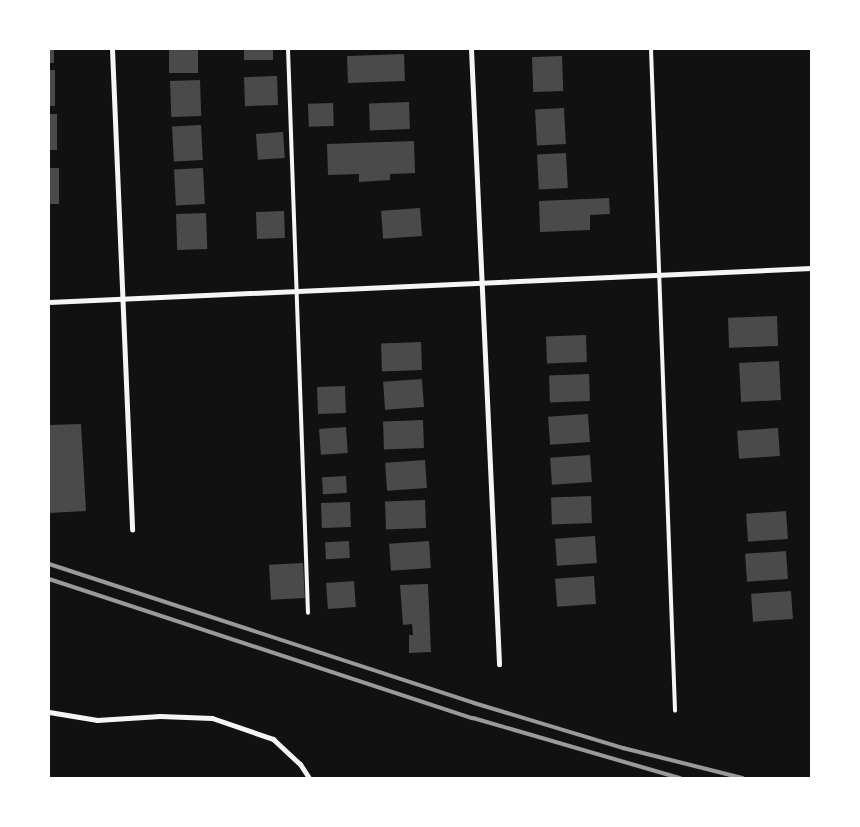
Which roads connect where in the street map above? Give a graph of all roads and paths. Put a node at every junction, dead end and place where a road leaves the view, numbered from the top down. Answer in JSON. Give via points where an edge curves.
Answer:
{"nodes":[{"id":1,"x":112,"y":49,"type":"edge"},
{"id":2,"x":288,"y":49,"type":"edge"},
{"id":3,"x":471,"y":49,"type":"edge"},
{"id":4,"x":652,"y":49,"type":"edge"},
{"id":5,"x":811,"y":268,"type":"edge"},
{"id":6,"x":661,"y":275,"type":"junction"},
{"id":7,"x":480,"y":283,"type":"junction"},
{"id":8,"x":297,"y":291,"type":"junction"},
{"id":9,"x":122,"y":299,"type":"junction"},
{"id":10,"x":49,"y":302,"type":"edge"},
{"id":11,"x":132,"y":530,"type":"dead end"},
{"id":12,"x":308,"y":613,"type":"dead end"},
{"id":13,"x":499,"y":664,"type":"dead end"},
{"id":14,"x":676,"y":710,"type":"dead end"},
{"id":15,"x":49,"y":712,"type":"edge"},
{"id":16,"x":309,"y":778,"type":"edge"}],
"edges":[{"from":1,"to":9,"type":"street"},
{"from":2,"to":8,"type":"lane"},
{"from":3,"to":7,"type":"street"},
{"from":4,"to":6,"type":"lane"},
{"from":5,"to":6,"type":"street"},
{"from":6,"to":7,"type":"street"},
{"from":6,"to":14,"type":"lane"},
{"from":7,"to":8,"type":"street"},
{"from":7,"to":13,"type":"street"},
{"from":8,"to":9,"type":"street"},
{"from":8,"to":12,"type":"lane"},
{"from":9,"to":10,"type":"street"},
{"from":9,"to":11,"type":"street"},
{"from":15,"to":16,"type":"street","via":[[97,720],[160,716],[212,718],[273,739],[300,764]]}]}
